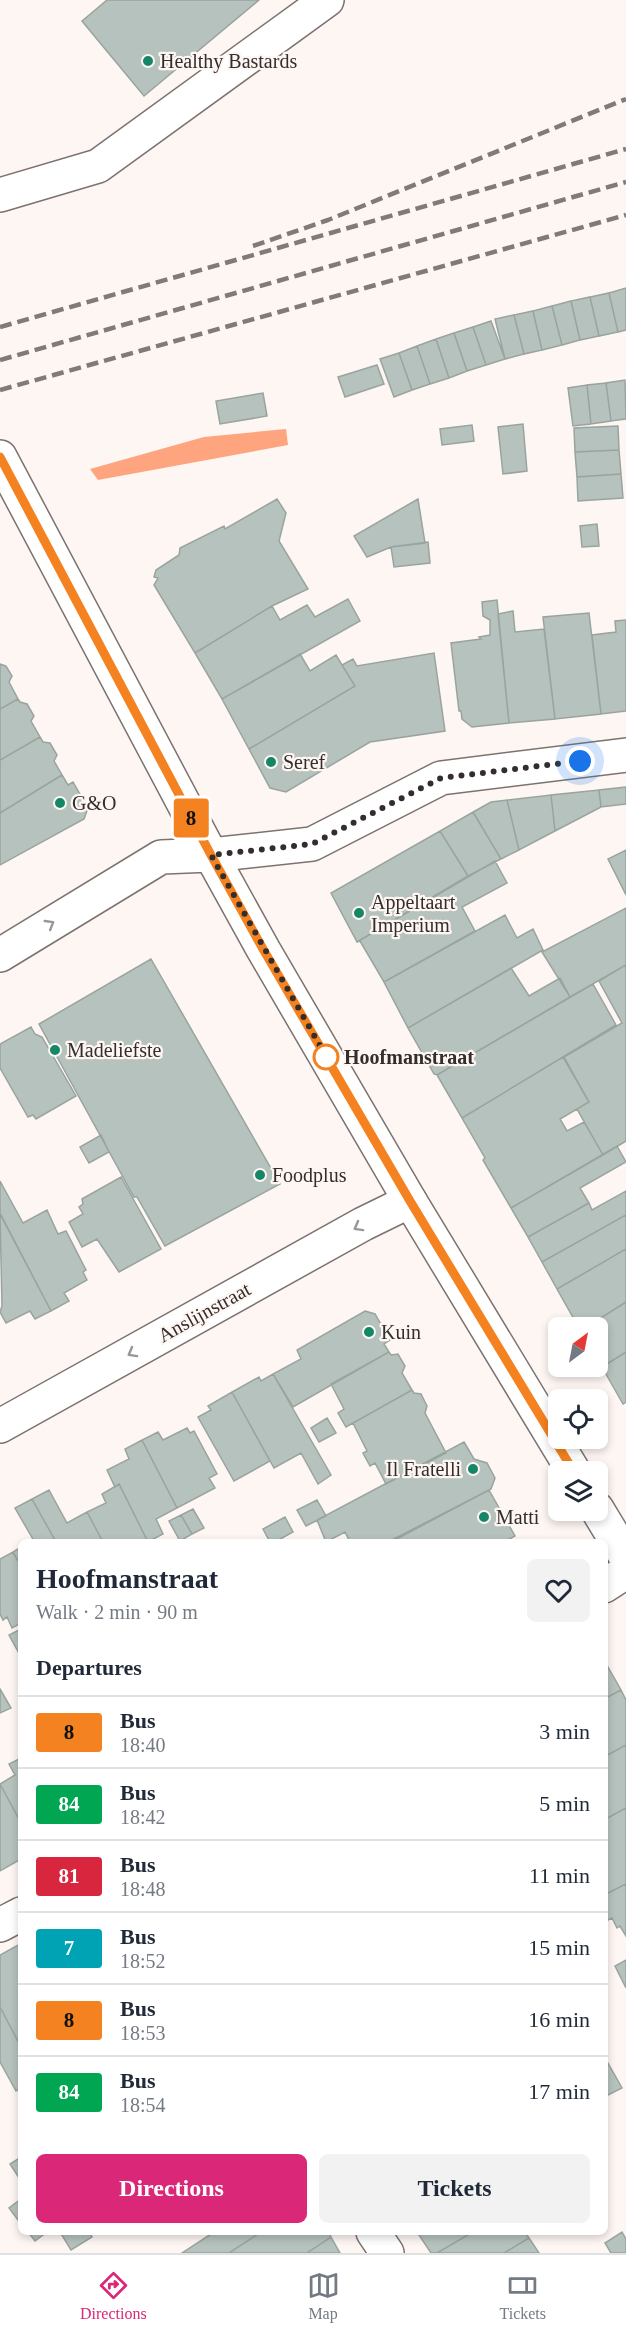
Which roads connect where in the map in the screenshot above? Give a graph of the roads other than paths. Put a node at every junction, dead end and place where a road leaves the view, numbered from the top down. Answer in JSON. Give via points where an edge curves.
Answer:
{"nodes":[{"id":1,"x":327,"y":0,"type":"edge"},
{"id":2,"x":0,"y":195,"type":"edge"},
{"id":3,"x":0,"y":457,"type":"edge"},
{"id":4,"x":626,"y":755,"type":"edge"},
{"id":5,"x":211,"y":855,"type":"junction"},
{"id":6,"x":0,"y":955,"type":"edge"},
{"id":7,"x":410,"y":1201,"type":"junction"},
{"id":8,"x":0,"y":1426,"type":"edge"},
{"id":9,"x":567,"y":1461,"type":"edge"},
{"id":10,"x":604,"y":1521,"type":"edge"},
{"id":11,"x":626,"y":1557,"type":"edge"},
{"id":12,"x":626,"y":1572,"type":"edge"},
{"id":13,"x":608,"y":1583,"type":"edge"},
{"id":14,"x":18,"y":1916,"type":"edge"},
{"id":15,"x":0,"y":1925,"type":"edge"},
{"id":16,"x":375,"y":2235,"type":"edge"},
{"id":17,"x":387,"y":2253,"type":"edge"}],
"edges":[{"from":1,"to":2,"type":"street","via":[[98,166]]},
{"from":3,"to":5,"type":"street"},
{"from":4,"to":5,"type":"street","via":[[441,778],[312,844]]},
{"from":6,"to":5,"type":"street","one_way":true,"via":[[161,857]]},
{"from":5,"to":7,"type":"street"},
{"from":7,"to":8,"type":"street","name":"Anslijnstraat","one_way":true},
{"from":7,"to":9,"type":"street"},
{"from":10,"to":11,"type":"street"},
{"from":12,"to":13,"type":"street"},
{"from":14,"to":15,"type":"street"},
{"from":16,"to":17,"type":"street"}]}
